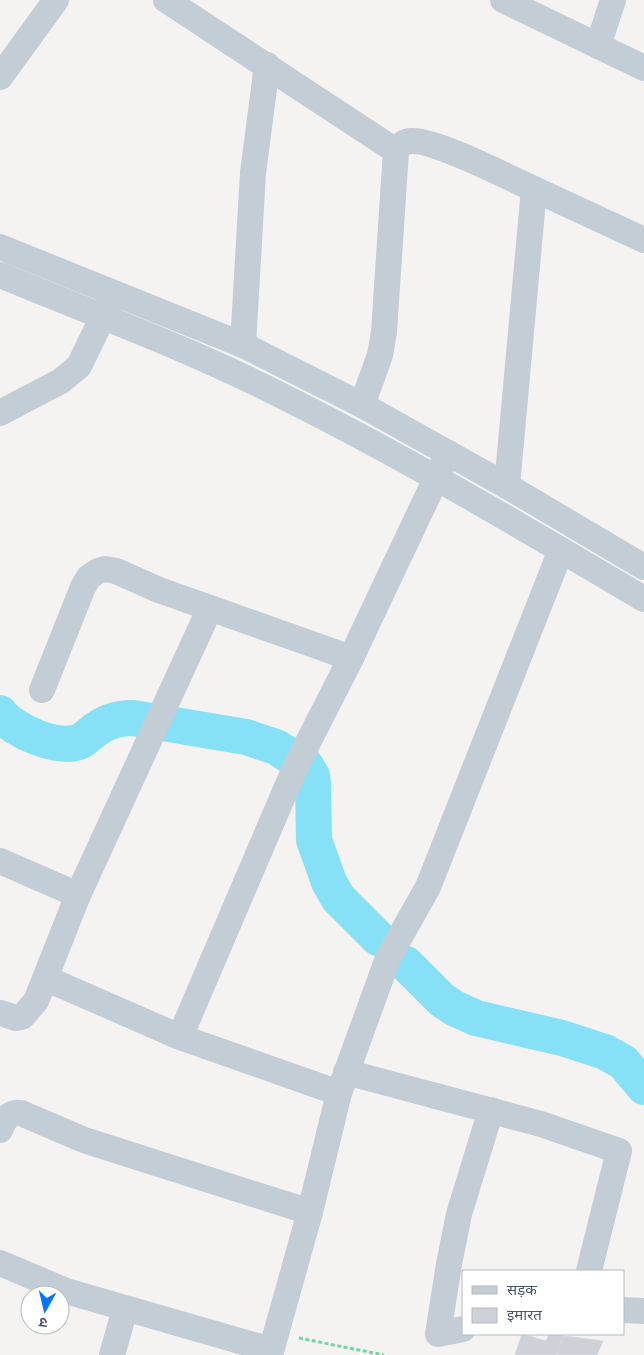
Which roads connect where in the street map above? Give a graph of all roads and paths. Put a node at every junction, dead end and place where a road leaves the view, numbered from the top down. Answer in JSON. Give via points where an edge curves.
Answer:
{"nodes":[{"id":1,"x":56,"y":0,"type":"edge"},
{"id":2,"x":166,"y":0,"type":"edge"},
{"id":3,"x":502,"y":0,"type":"edge"},
{"id":4,"x":613,"y":0,"type":"edge"},
{"id":5,"x":598,"y":46,"type":"junction"},
{"id":6,"x":267,"y":65,"type":"junction"},
{"id":7,"x":644,"y":68,"type":"edge"},
{"id":8,"x":0,"y":77,"type":"edge"},
{"id":9,"x":396,"y":151,"type":"junction"},
{"id":10,"x":534,"y":189,"type":"junction"},
{"id":11,"x":644,"y":240,"type":"edge"},
{"id":12,"x":0,"y":247,"type":"edge"},
{"id":13,"x":0,"y":275,"type":"edge"},
{"id":14,"x":114,"y":292,"type":"junction"},
{"id":15,"x":103,"y":318,"type":"junction"},
{"id":16,"x":244,"y":345,"type":"junction"},
{"id":17,"x":362,"y":406,"type":"junction"},
{"id":18,"x":0,"y":413,"type":"edge"},
{"id":19,"x":448,"y":453,"type":"junction"},
{"id":20,"x":436,"y":478,"type":"junction"},
{"id":21,"x":507,"y":486,"type":"junction"},
{"id":22,"x":561,"y":550,"type":"junction"},
{"id":23,"x":644,"y":566,"type":"edge"},
{"id":24,"x":644,"y":599,"type":"edge"},
{"id":25,"x":210,"y":608,"type":"junction"},
{"id":26,"x":351,"y":658,"type":"junction"},
{"id":27,"x":42,"y":690,"type":"dead end"},
{"id":28,"x":0,"y":861,"type":"edge"},
{"id":29,"x":78,"y":895,"type":"junction"},
{"id":30,"x":47,"y":979,"type":"junction"},
{"id":31,"x":0,"y":1013,"type":"edge"},
{"id":32,"x":180,"y":1037,"type":"junction"},
{"id":33,"x":343,"y":1083,"type":"junction"},
{"id":34,"x":491,"y":1110,"type":"junction"},
{"id":35,"x":0,"y":1130,"type":"edge"},
{"id":36,"x":310,"y":1212,"type":"junction"},
{"id":37,"x":0,"y":1263,"type":"edge"},
{"id":38,"x":589,"y":1270,"type":"edge"},
{"id":39,"x":125,"y":1309,"type":"junction"},
{"id":40,"x":624,"y":1310,"type":"edge"},
{"id":41,"x":644,"y":1311,"type":"edge"},
{"id":42,"x":462,"y":1329,"type":"edge"},
{"id":43,"x":273,"y":1346,"type":"edge"},
{"id":44,"x":112,"y":1355,"type":"edge"},
{"id":45,"x":384,"y":1355,"type":"edge"}],
"edges":[{"from":1,"to":8,"type":"street"},
{"from":2,"to":6,"type":"street"},
{"from":3,"to":5,"type":"street"},
{"from":4,"to":5,"type":"street"},
{"from":5,"to":7,"type":"street"},
{"from":6,"to":9,"type":"street"},
{"from":6,"to":16,"type":"street","via":[[253,173]]},
{"from":9,"to":10,"type":"street","via":[[399,145],[410,141],[432,143]]},
{"from":9,"to":17,"type":"street","via":[[384,332],[380,355]]},
{"from":10,"to":11,"type":"street"},
{"from":10,"to":21,"type":"street"},
{"from":12,"to":14,"type":"street"},
{"from":13,"to":15,"type":"street"},
{"from":14,"to":15,"type":"street"},
{"from":14,"to":16,"type":"street"},
{"from":15,"to":18,"type":"street","via":[[86,355],[75,370]]},
{"from":15,"to":20,"type":"street","via":[[193,354],[288,399]]},
{"from":16,"to":17,"type":"street"},
{"from":17,"to":19,"type":"street"},
{"from":19,"to":20,"type":"street"},
{"from":19,"to":21,"type":"street"},
{"from":20,"to":22,"type":"street"},
{"from":20,"to":26,"type":"street"},
{"from":21,"to":23,"type":"street"},
{"from":22,"to":24,"type":"street"},
{"from":22,"to":33,"type":"street","via":[[428,887],[388,958]]},
{"from":25,"to":26,"type":"street"},
{"from":25,"to":27,"type":"street","via":[[116,571],[98,571],[83,587]]},
{"from":25,"to":29,"type":"street"},
{"from":26,"to":32,"type":"street","via":[[300,758]]},
{"from":28,"to":29,"type":"street"},
{"from":29,"to":30,"type":"street"},
{"from":30,"to":31,"type":"street","via":[[36,1001],[22,1017]]},
{"from":30,"to":32,"type":"street"},
{"from":32,"to":33,"type":"street"},
{"from":33,"to":34,"type":"street"},
{"from":33,"to":36,"type":"street"},
{"from":34,"to":38,"type":"street","via":[[557,1128],[619,1151]]},
{"from":34,"to":42,"type":"street","via":[[459,1214],[438,1334]]},
{"from":35,"to":36,"type":"street","via":[[7,1117],[21,1113],[84,1140]]},
{"from":36,"to":43,"type":"street"},
{"from":37,"to":39,"type":"street","via":[[49,1284]]},
{"from":39,"to":43,"type":"street"},
{"from":39,"to":44,"type":"street"},
{"from":40,"to":41,"type":"street"},
{"from":43,"to":45,"type":"path"}]}
